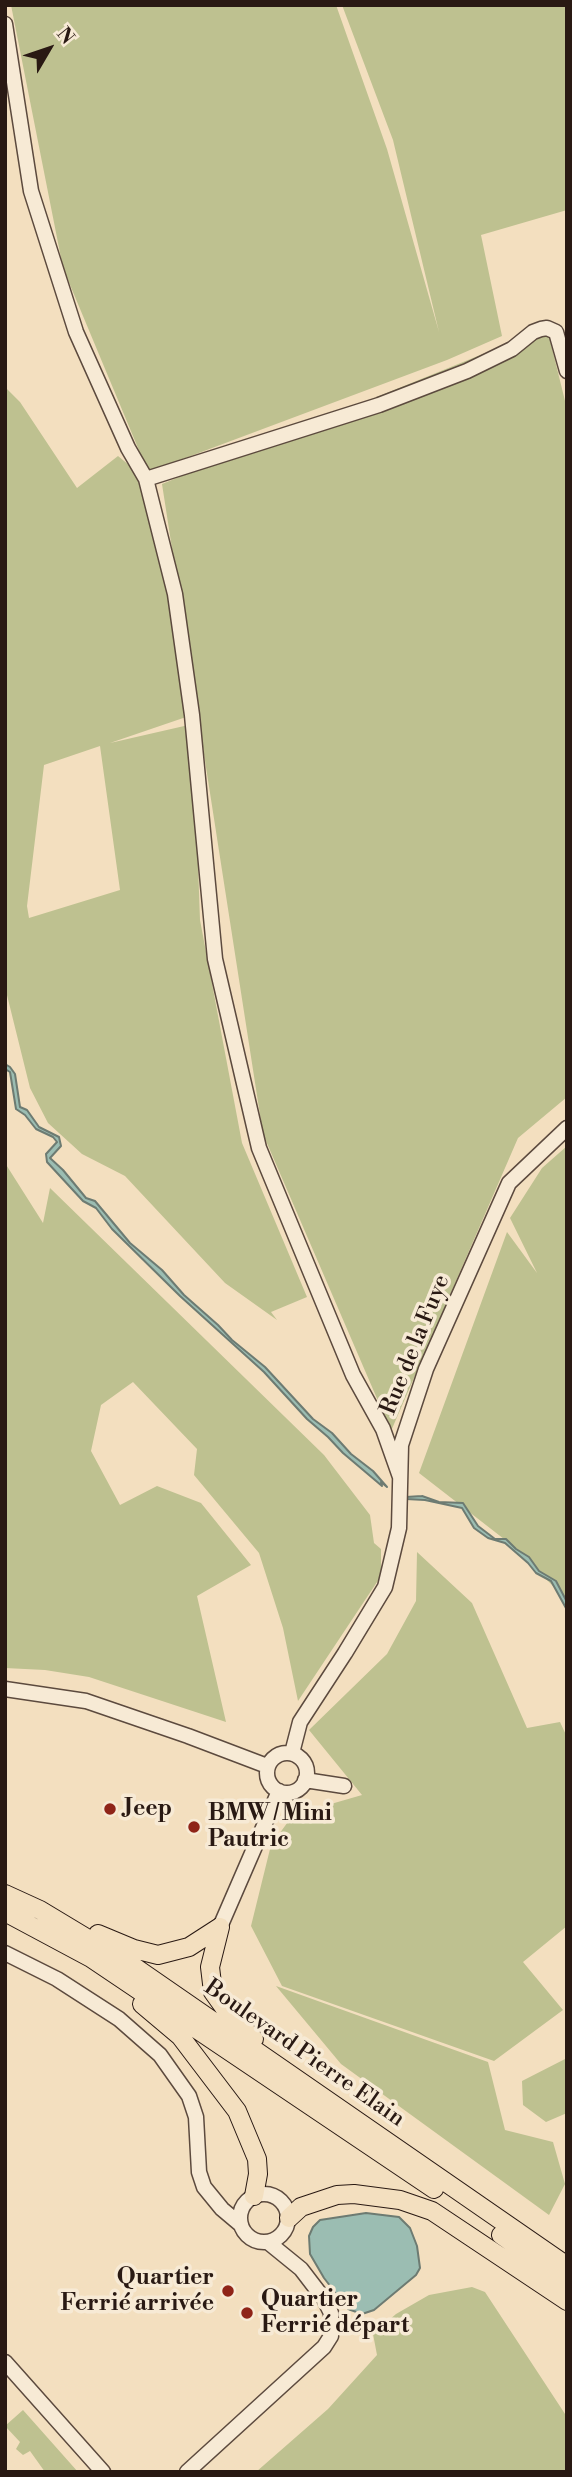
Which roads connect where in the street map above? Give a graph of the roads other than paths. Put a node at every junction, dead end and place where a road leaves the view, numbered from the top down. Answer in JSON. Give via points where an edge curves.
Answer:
{"nodes":[{"id":1,"x":5,"y":24,"type":"edge"},
{"id":2,"x":567,"y":371,"type":"edge"},
{"id":3,"x":146,"y":479,"type":"junction"},
{"id":4,"x":567,"y":1128,"type":"edge"},
{"id":5,"x":400,"y":1477,"type":"junction"},
{"id":6,"x":5,"y":1689,"type":"edge"},
{"id":7,"x":292,"y":1753,"type":"junction"},
{"id":8,"x":267,"y":1766,"type":"junction"},
{"id":9,"x":305,"y":1780,"type":"junction"},
{"id":10,"x":344,"y":1786,"type":"dead end"},
{"id":11,"x":279,"y":1791,"type":"junction"},
{"id":12,"x":5,"y":1894,"type":"edge"},
{"id":13,"x":40,"y":1910,"type":"junction"},
{"id":14,"x":5,"y":1912,"type":"edge"},
{"id":15,"x":5,"y":1919,"type":"edge"},
{"id":16,"x":220,"y":1927,"type":"junction"},
{"id":17,"x":5,"y":1953,"type":"edge"},
{"id":18,"x":291,"y":2075,"type":"junction"},
{"id":19,"x":204,"y":2186,"type":"junction"},
{"id":20,"x":250,"y":2198,"type":"junction"},
{"id":21,"x":288,"y":2224,"type":"junction"},
{"id":22,"x":241,"y":2225,"type":"junction"},
{"id":23,"x":269,"y":2243,"type":"junction"},
{"id":24,"x":567,"y":2266,"type":"edge"},
{"id":25,"x":301,"y":2269,"type":"junction"},
{"id":26,"x":567,"y":2282,"type":"edge"},
{"id":27,"x":567,"y":2301,"type":"edge"},
{"id":28,"x":5,"y":2362,"type":"edge"},
{"id":29,"x":103,"y":2472,"type":"edge"},
{"id":30,"x":187,"y":2472,"type":"edge"}],
"edges":[{"from":1,"to":3,"type":"street","via":[[32,191],[76,332]]},
{"from":2,"to":3,"type":"street","via":[[556,332],[541,329],[467,371],[379,405]]},
{"from":3,"to":5,"type":"street","via":[[176,594],[215,959],[260,1148]]},
{"from":4,"to":5,"type":"street","name":"Rue de la Fuye","via":[[509,1183],[426,1369],[401,1445]]},
{"from":5,"to":7,"type":"street","name":"Rue de la Fuye","via":[[398,1528],[385,1587],[300,1721]]},
{"from":6,"to":8,"type":"street","via":[[86,1701]]},
{"from":7,"to":8,"type":"street","via":[[280,1753]]},
{"from":7,"to":9,"type":"street","via":[[306,1767]]},
{"from":8,"to":11,"type":"street","via":[[267,1778]]},
{"from":9,"to":10,"type":"street"},
{"from":9,"to":11,"type":"street","via":[[297,1790]]},
{"from":11,"to":16,"type":"street"},
{"from":12,"to":13,"type":"main road","name":"Boulevard Pierre Elain"},
{"from":13,"to":16,"type":"main road","via":[[158,1955],[189,1947]]},
{"from":13,"to":18,"type":"main road","name":"Boulevard Pierre Elain","via":[[133,1965]]},
{"from":14,"to":26,"type":"main road","name":"Boulevard Pierre Elain","via":[[91,1958]]},
{"from":15,"to":20,"type":"main road","via":[[144,2006],[180,2036],[237,2111],[257,2159],[258,2174]]},
{"from":16,"to":18,"type":"main road","via":[[211,1967],[214,1992],[228,2013]]},
{"from":17,"to":19,"type":"street","via":[[45,1972],[119,2019],[160,2055],[189,2096]]},
{"from":18,"to":24,"type":"main road","name":"Boulevard Pierre Elain"},
{"from":19,"to":20,"type":"street","via":[[226,2199]]},
{"from":19,"to":22,"type":"street"},
{"from":20,"to":21,"type":"street","via":[[268,2194],[280,2199],[288,2211]]},
{"from":20,"to":22,"type":"street","via":[[241,2212]]},
{"from":21,"to":23,"type":"street","via":[[282,2235]]},
{"from":21,"to":25,"type":"street"},
{"from":21,"to":27,"type":"main road","via":[[301,2207],[337,2195],[400,2200],[432,2211]]},
{"from":22,"to":23,"type":"street","via":[[248,2237]]},
{"from":23,"to":25,"type":"street"},
{"from":25,"to":30,"type":"street","via":[[331,2313],[331,2336]]},
{"from":28,"to":29,"type":"street"}]}
